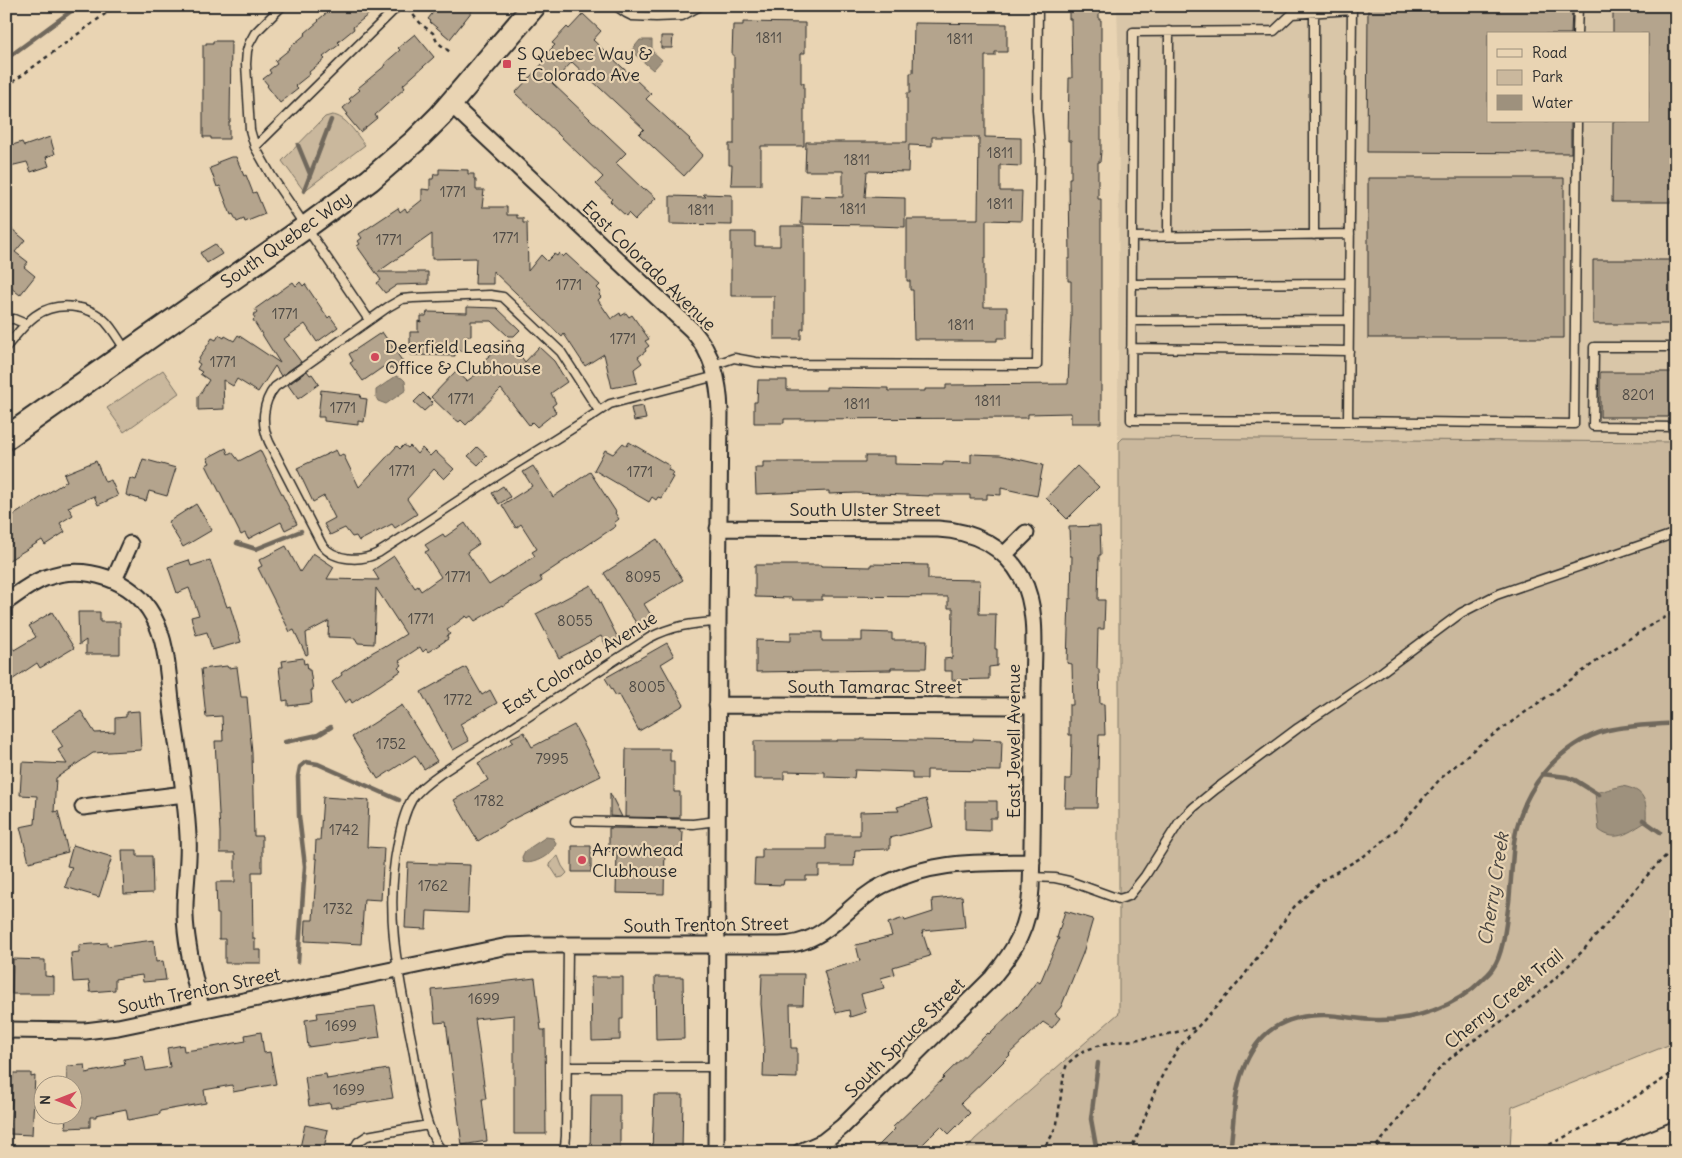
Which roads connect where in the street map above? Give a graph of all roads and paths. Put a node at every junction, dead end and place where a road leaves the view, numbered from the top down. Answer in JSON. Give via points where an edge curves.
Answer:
{"nodes":[{"id":1,"x":116,"y":6,"type":"edge"},
{"id":2,"x":282,"y":6,"type":"edge"},
{"id":3,"x":398,"y":6,"type":"edge"},
{"id":4,"x":405,"y":6,"type":"edge"},
{"id":5,"x":534,"y":6,"type":"edge"},
{"id":6,"x":616,"y":6,"type":"edge"},
{"id":7,"x":700,"y":6,"type":"edge"},
{"id":8,"x":1038,"y":6,"type":"edge"},
{"id":9,"x":1578,"y":6,"type":"edge"},
{"id":10,"x":1352,"y":8,"type":"edge"},
{"id":11,"x":1314,"y":13,"type":"junction"},
{"id":12,"x":1169,"y":31,"type":"junction"},
{"id":13,"x":1577,"y":32,"type":"edge"},
{"id":14,"x":450,"y":52,"type":"dead end"},
{"id":15,"x":6,"y":87,"type":"edge"},
{"id":16,"x":451,"y":104,"type":"junction"},
{"id":17,"x":1577,"y":122,"type":"edge"},
{"id":18,"x":255,"y":147,"type":"junction"},
{"id":19,"x":306,"y":227,"type":"junction"},
{"id":20,"x":1350,"y":234,"type":"junction"},
{"id":21,"x":1314,"y":235,"type":"junction"},
{"id":22,"x":1168,"y":236,"type":"junction"},
{"id":23,"x":1132,"y":237,"type":"junction"},
{"id":24,"x":1349,"y":282,"type":"junction"},
{"id":25,"x":1132,"y":284,"type":"junction"},
{"id":26,"x":6,"y":319,"type":"edge"},
{"id":27,"x":369,"y":320,"type":"junction"},
{"id":28,"x":1349,"y":320,"type":"junction"},
{"id":29,"x":1132,"y":321,"type":"junction"},
{"id":30,"x":26,"y":324,"type":"junction"},
{"id":31,"x":6,"y":347,"type":"edge"},
{"id":32,"x":1676,"y":347,"type":"edge"},
{"id":33,"x":1132,"y":348,"type":"junction"},
{"id":34,"x":1348,"y":351,"type":"junction"},
{"id":35,"x":127,"y":352,"type":"junction"},
{"id":36,"x":715,"y":370,"type":"junction"},
{"id":37,"x":599,"y":411,"type":"junction"},
{"id":38,"x":1348,"y":421,"type":"junction"},
{"id":39,"x":1676,"y":427,"type":"edge"},
{"id":40,"x":10,"y":432,"type":"edge"},
{"id":41,"x":718,"y":528,"type":"junction"},
{"id":42,"x":1026,"y":533,"type":"dead end"},
{"id":43,"x":1676,"y":533,"type":"edge"},
{"id":44,"x":130,"y":544,"type":"dead end"},
{"id":45,"x":1004,"y":554,"type":"junction"},
{"id":46,"x":114,"y":580,"type":"junction"},
{"id":47,"x":6,"y":602,"type":"edge"},
{"id":48,"x":1676,"y":612,"type":"edge"},
{"id":49,"x":718,"y":622,"type":"junction"},
{"id":50,"x":717,"y":705,"type":"junction"},
{"id":51,"x":1033,"y":706,"type":"junction"},
{"id":52,"x":184,"y":794,"type":"junction"},
{"id":53,"x":83,"y":807,"type":"dead end"},
{"id":54,"x":575,"y":821,"type":"dead end"},
{"id":55,"x":717,"y":821,"type":"junction"},
{"id":56,"x":1676,"y":846,"type":"edge"},
{"id":57,"x":1032,"y":862,"type":"junction"},
{"id":58,"x":1031,"y":878,"type":"junction"},
{"id":59,"x":1021,"y":935,"type":"joint"},
{"id":60,"x":568,"y":945,"type":"junction"},
{"id":61,"x":717,"y":945,"type":"junction"},
{"id":62,"x":397,"y":969,"type":"junction"},
{"id":63,"x":201,"y":1009,"type":"junction"},
{"id":64,"x":1195,"y":1028,"type":"junction"},
{"id":65,"x":6,"y":1030,"type":"edge"},
{"id":66,"x":567,"y":1067,"type":"junction"},
{"id":67,"x":717,"y":1067,"type":"junction"},
{"id":68,"x":1676,"y":1071,"type":"edge"},
{"id":69,"x":428,"y":1126,"type":"junction"},
{"id":70,"x":1676,"y":1133,"type":"edge"},
{"id":71,"x":352,"y":1152,"type":"edge"},
{"id":72,"x":443,"y":1152,"type":"edge"},
{"id":73,"x":562,"y":1152,"type":"edge"},
{"id":74,"x":716,"y":1152,"type":"edge"},
{"id":75,"x":800,"y":1152,"type":"edge"},
{"id":76,"x":1041,"y":1152,"type":"edge"},
{"id":77,"x":1129,"y":1152,"type":"edge"},
{"id":78,"x":1371,"y":1152,"type":"edge"},
{"id":79,"x":1535,"y":1152,"type":"edge"},
{"id":80,"x":1629,"y":1152,"type":"edge"}],
"edges":[{"from":1,"to":15,"type":"path"},
{"from":2,"to":18,"type":"lane","via":[[256,33],[247,51],[248,120]]},
{"from":3,"to":18,"type":"lane"},
{"from":4,"to":14,"type":"path"},
{"from":5,"to":16,"type":"street","name":"South Quebec Way"},
{"from":6,"to":7,"type":"lane","via":[[632,16],[656,17],[682,16]]},
{"from":8,"to":36,"type":"lane","via":[[1037,365],[779,364],[736,358]]},
{"from":9,"to":13,"type":"lane"},
{"from":10,"to":11,"type":"lane"},
{"from":10,"to":20,"type":"lane"},
{"from":11,"to":12,"type":"lane","via":[[1292,14],[1274,30]]},
{"from":11,"to":21,"type":"lane"},
{"from":12,"to":22,"type":"lane"},
{"from":12,"to":23,"type":"lane","via":[[1133,32]]},
{"from":16,"to":19,"type":"street","name":"South Quebec Way","via":[[397,157]]},
{"from":16,"to":36,"type":"street","name":"East Colorado Avenue","via":[[683,321],[702,342]]},
{"from":17,"to":38,"type":"lane","via":[[1574,424]]},
{"from":18,"to":19,"type":"lane"},
{"from":19,"to":27,"type":"lane"},
{"from":19,"to":35,"type":"street","name":"South Quebec Way"},
{"from":20,"to":21,"type":"lane"},
{"from":20,"to":24,"type":"lane"},
{"from":21,"to":22,"type":"lane"},
{"from":22,"to":23,"type":"lane"},
{"from":23,"to":25,"type":"lane"},
{"from":24,"to":25,"type":"lane"},
{"from":24,"to":28,"type":"lane"},
{"from":25,"to":29,"type":"lane"},
{"from":26,"to":30,"type":"lane"},
{"from":27,"to":37,"type":"lane","via":[[405,299],[503,297],[561,352]]},
{"from":27,"to":37,"type":"lane","via":[[280,382],[271,392],[265,407],[265,430],[269,442],[316,535],[333,555],[367,558],[378,553]]},
{"from":28,"to":29,"type":"lane"},
{"from":28,"to":34,"type":"lane"},
{"from":29,"to":33,"type":"lane"},
{"from":30,"to":31,"type":"lane"},
{"from":30,"to":35,"type":"lane","via":[[36,315],[53,308],[83,309],[106,322]]},
{"from":32,"to":39,"type":"lane","via":[[1594,347],[1593,426]]},
{"from":33,"to":34,"type":"lane"},
{"from":33,"to":38,"type":"lane","via":[[1131,420]]},
{"from":34,"to":38,"type":"lane"},
{"from":35,"to":40,"type":"street","name":"South Quebec Way"},
{"from":36,"to":37,"type":"lane","via":[[610,404]]},
{"from":36,"to":41,"type":"street","name":"East Colorado Avenue","via":[[720,411]]},
{"from":41,"to":45,"type":"street","name":"South Ulster Street","via":[[949,529],[981,538]]},
{"from":41,"to":49,"type":"street","name":"East Colorado Avenue"},
{"from":42,"to":45,"type":"street"},
{"from":43,"to":58,"type":"lane","via":[[1496,595],[1461,613],[1384,671],[1298,728],[1194,807],[1180,821],[1145,876],[1125,898],[1119,899],[1060,879]]},
{"from":44,"to":46,"type":"street"},
{"from":45,"to":51,"type":"street","name":"East Jewell Avenue","via":[[1022,577],[1030,601]]},
{"from":46,"to":47,"type":"street","via":[[95,574],[58,574],[27,587]]},
{"from":46,"to":52,"type":"street","via":[[146,604],[160,634]]},
{"from":48,"to":64,"type":"path","via":[[1597,660],[1461,760],[1381,844],[1324,879],[1294,907],[1240,981]]},
{"from":49,"to":50,"type":"street","name":"East Colorado Avenue"},
{"from":49,"to":62,"type":"lane","name":"East Colorado Avenue","via":[[684,624],[654,636],[428,783],[413,798],[405,814],[397,848],[392,894]]},
{"from":50,"to":51,"type":"street","name":"South Tamarac Street"},
{"from":50,"to":55,"type":"street","name":"East Colorado Avenue"},
{"from":51,"to":57,"type":"street","name":"East Jewell Avenue"},
{"from":52,"to":53,"type":"street"},
{"from":52,"to":63,"type":"street","via":[[188,837],[185,918]]},
{"from":54,"to":55,"type":"lane","via":[[693,824]]},
{"from":55,"to":61,"type":"street","name":"East Colorado Avenue"},
{"from":56,"to":78,"type":"path","name":"Cherry Creek Trail","via":[[1571,964],[1435,1073]]},
{"from":57,"to":58,"type":"street","name":"East Jewell Avenue"},
{"from":57,"to":61,"type":"street","name":"South Trenton Street","via":[[960,863],[920,870],[870,892],[820,934],[806,940],[779,945]]},
{"from":58,"to":59,"type":"street","name":"East Jewell Avenue","via":[[1029,906]]},
{"from":59,"to":75,"type":"street","name":"South Spruce Street","via":[[992,978],[842,1127],[822,1142]]},
{"from":60,"to":61,"type":"street","name":"South Trenton Street"},
{"from":60,"to":62,"type":"street","name":"South Trenton Street","via":[[508,946]]},
{"from":60,"to":66,"type":"lane"},
{"from":61,"to":67,"type":"street","name":"East Colorado Avenue"},
{"from":62,"to":63,"type":"street","name":"South Trenton Street"},
{"from":62,"to":69,"type":"lane"},
{"from":63,"to":65,"type":"street","name":"South Trenton Street","via":[[92,1030]]},
{"from":64,"to":76,"type":"path","via":[[1103,1044],[1081,1052],[1067,1064],[1057,1124]]},
{"from":64,"to":77,"type":"path","via":[[1167,1066]]},
{"from":66,"to":67,"type":"lane"},
{"from":66,"to":73,"type":"lane","via":[[566,1136]]},
{"from":67,"to":74,"type":"street","name":"East Colorado Avenue"},
{"from":68,"to":79,"type":"path","via":[[1602,1118]]},
{"from":69,"to":71,"type":"lane","via":[[371,1135],[358,1142]]},
{"from":69,"to":72,"type":"lane"},
{"from":70,"to":80,"type":"street"}]}
